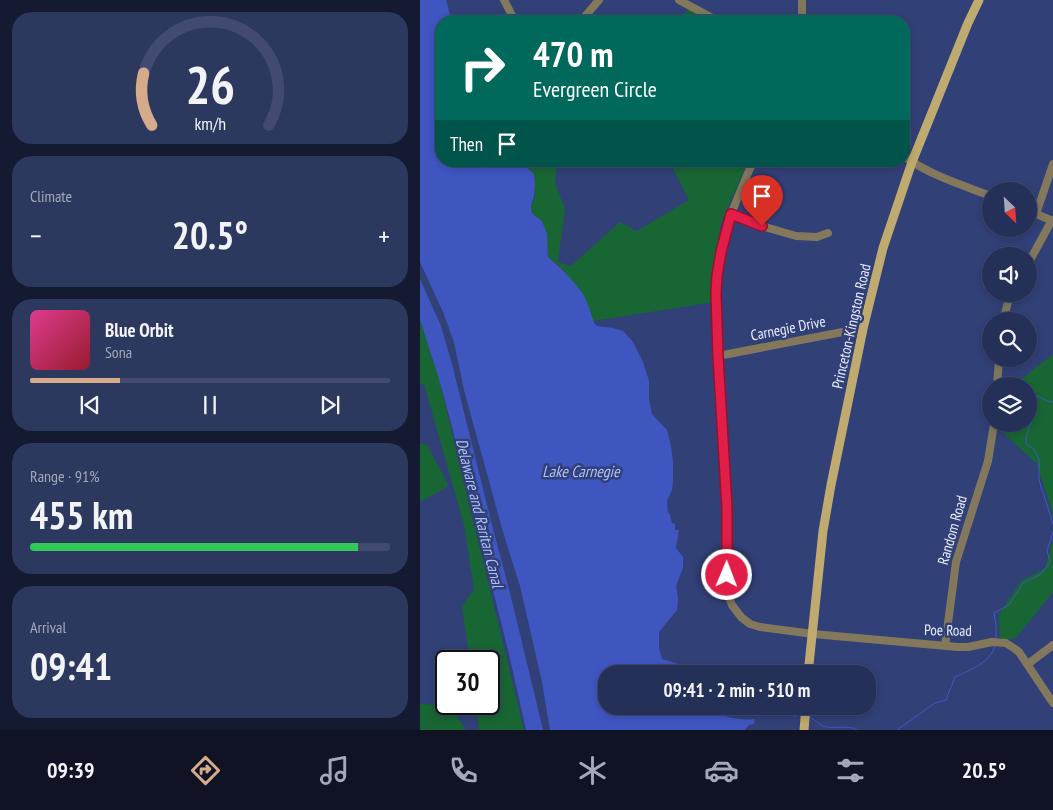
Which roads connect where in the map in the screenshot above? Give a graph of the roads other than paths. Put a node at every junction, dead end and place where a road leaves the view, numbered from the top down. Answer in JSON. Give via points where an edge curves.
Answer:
{"nodes":[{"id":1,"x":504,"y":0,"type":"edge"},
{"id":2,"x":598,"y":0,"type":"edge"},
{"id":3,"x":679,"y":0,"type":"edge"},
{"id":4,"x":802,"y":0,"type":"edge"},
{"id":5,"x":979,"y":0,"type":"edge"},
{"id":6,"x":512,"y":15,"type":"edge"},
{"id":7,"x":586,"y":15,"type":"edge"},
{"id":8,"x":707,"y":15,"type":"edge"},
{"id":9,"x":802,"y":15,"type":"edge"},
{"id":10,"x":912,"y":162,"type":"junction"},
{"id":11,"x":1053,"y":164,"type":"edge"},
{"id":12,"x":750,"y":167,"type":"edge"},
{"id":13,"x":982,"y":192,"type":"edge"},
{"id":14,"x":1038,"y":199,"type":"edge"},
{"id":15,"x":731,"y":214,"type":"junction"},
{"id":16,"x":1038,"y":215,"type":"edge"},
{"id":17,"x":1052,"y":220,"type":"edge"},
{"id":18,"x":828,"y":233,"type":"dead end"},
{"id":19,"x":1037,"y":247,"type":"edge"},
{"id":20,"x":863,"y":330,"type":"junction"},
{"id":21,"x":718,"y":356,"type":"junction"},
{"id":22,"x":993,"y":432,"type":"edge"},
{"id":23,"x":813,"y":634,"type":"junction"},
{"id":24,"x":1053,"y":645,"type":"edge"},
{"id":25,"x":945,"y":646,"type":"junction"},
{"id":26,"x":1028,"y":664,"type":"junction"},
{"id":27,"x":809,"y":665,"type":"edge"},
{"id":28,"x":1053,"y":703,"type":"edge"},
{"id":29,"x":805,"y":715,"type":"edge"},
{"id":30,"x":804,"y":728,"type":"edge"}],
"edges":[{"from":1,"to":6,"type":"street"},
{"from":2,"to":7,"type":"street"},
{"from":3,"to":8,"type":"street"},
{"from":4,"to":9,"type":"street"},
{"from":5,"to":10,"type":"main road","name":"Princeton-Kingston Road"},
{"from":10,"to":13,"type":"street"},
{"from":10,"to":20,"type":"main road","name":"Princeton-Kingston Road","via":[[883,248]]},
{"from":11,"to":14,"type":"street"},
{"from":12,"to":15,"type":"street","name":"Poe Road"},
{"from":15,"to":18,"type":"street","via":[[796,236],[817,237]]},
{"from":15,"to":21,"type":"street","name":"Poe Road","via":[[717,276]]},
{"from":16,"to":17,"type":"street"},
{"from":17,"to":19,"type":"street"},
{"from":20,"to":21,"type":"street","name":"Carnegie Drive"},
{"from":20,"to":23,"type":"main road","name":"Princeton-Kingston Road","via":[[831,481]]},
{"from":21,"to":23,"type":"street","name":"Poe Road","via":[[729,598],[741,617],[754,625]]},
{"from":22,"to":25,"type":"street","name":"Random Road","via":[[988,461],[956,562]]},
{"from":23,"to":25,"type":"street","name":"Poe Road"},
{"from":23,"to":27,"type":"main road","name":"Princeton-Kingston Road"},
{"from":24,"to":26,"type":"street"},
{"from":25,"to":26,"type":"street","name":"Poe Road","via":[[1006,643]]},
{"from":26,"to":28,"type":"street","name":"Poe Road"},
{"from":29,"to":30,"type":"main road"}]}
